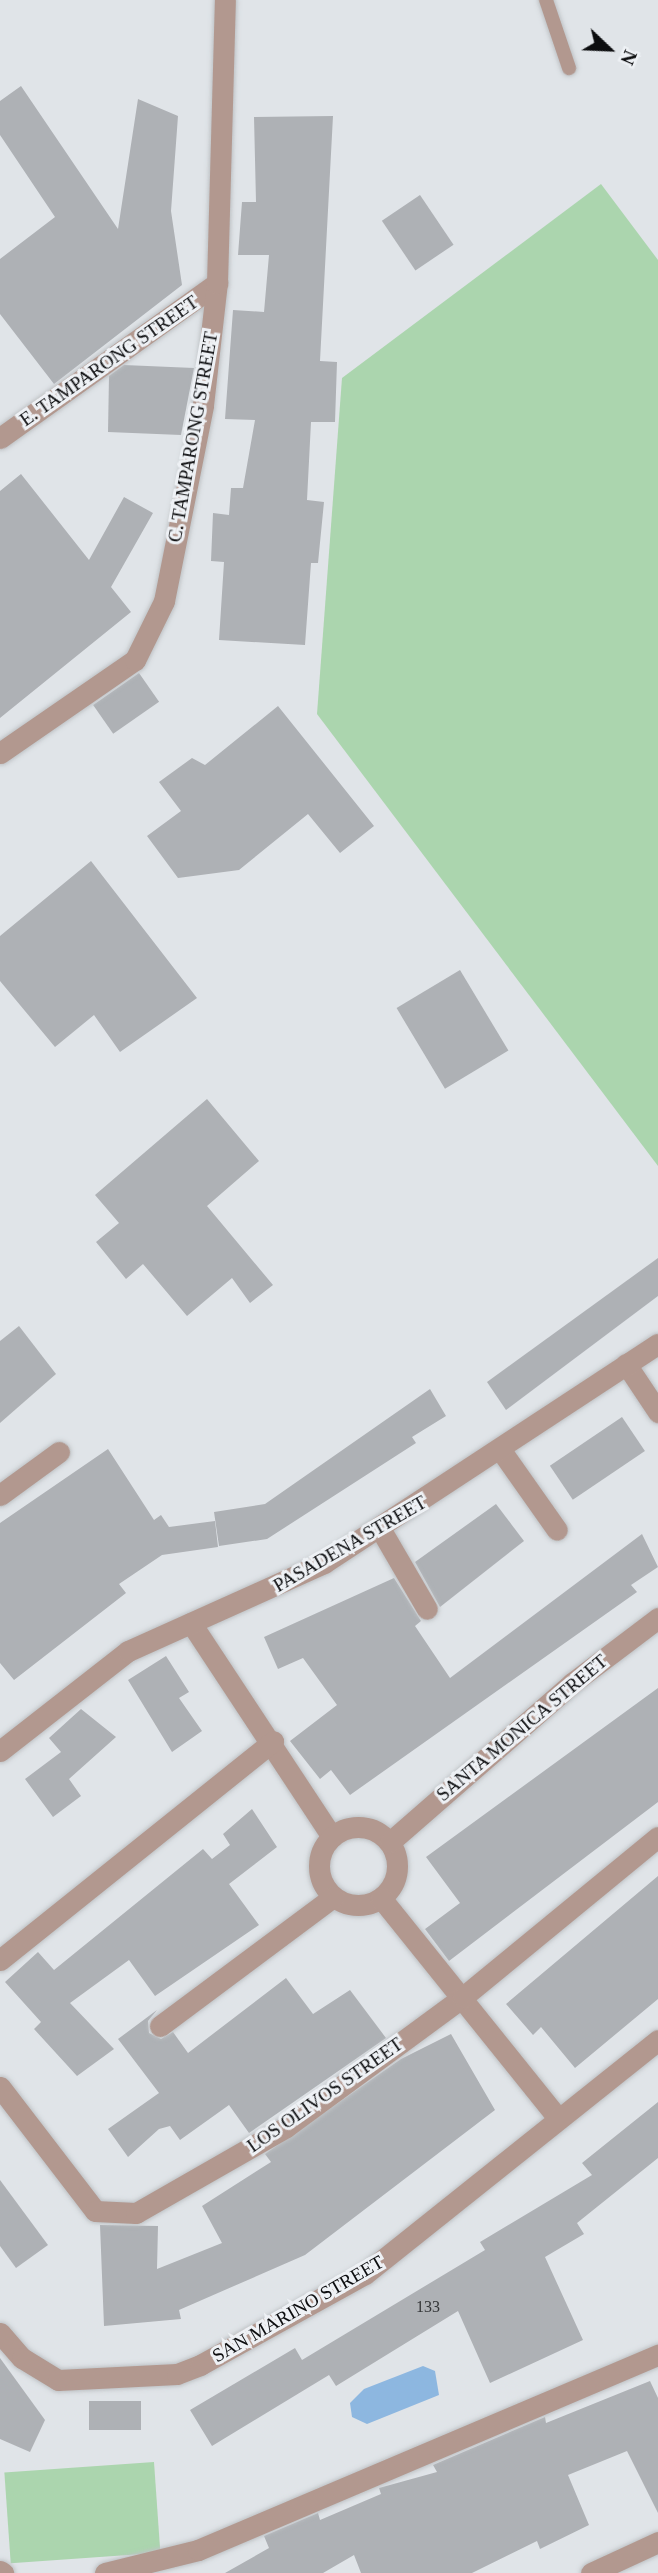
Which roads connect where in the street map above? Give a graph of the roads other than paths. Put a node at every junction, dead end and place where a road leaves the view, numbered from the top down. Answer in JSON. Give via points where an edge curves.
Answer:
{"nodes":[{"id":1,"x":225,"y":0,"type":"edge"},
{"id":2,"x":546,"y":0,"type":"edge"},
{"id":3,"x":569,"y":68,"type":"dead end"},
{"id":4,"x":217,"y":283,"type":"junction"},
{"id":5,"x":0,"y":438,"type":"edge"},
{"id":6,"x":0,"y":753,"type":"edge"},
{"id":7,"x":658,"y":1344,"type":"edge"},
{"id":8,"x":626,"y":1364,"type":"junction"},
{"id":9,"x":658,"y":1412,"type":"edge"},
{"id":10,"x":59,"y":1452,"type":"dead end"},
{"id":11,"x":502,"y":1452,"type":"junction"},
{"id":12,"x":0,"y":1495,"type":"edge"},
{"id":13,"x":381,"y":1530,"type":"junction"},
{"id":14,"x":557,"y":1530,"type":"dead end"},
{"id":15,"x":427,"y":1609,"type":"dead end"},
{"id":16,"x":658,"y":1618,"type":"edge"},
{"id":17,"x":191,"y":1623,"type":"junction"},
{"id":18,"x":273,"y":1741,"type":"junction"},
{"id":19,"x":0,"y":1751,"type":"edge"},
{"id":20,"x":332,"y":1837,"type":"junction"},
{"id":21,"x":658,"y":1838,"type":"edge"},
{"id":22,"x":390,"y":1842,"type":"junction"},
{"id":23,"x":333,"y":1897,"type":"junction"},
{"id":24,"x":381,"y":1898,"type":"junction"},
{"id":25,"x":0,"y":1960,"type":"edge"},
{"id":26,"x":463,"y":1997,"type":"junction"},
{"id":27,"x":160,"y":2026,"type":"dead end"},
{"id":28,"x":658,"y":2040,"type":"edge"},
{"id":29,"x":0,"y":2087,"type":"edge"},
{"id":30,"x":558,"y":2118,"type":"junction"},
{"id":31,"x":2,"y":2336,"type":"edge"},
{"id":32,"x":658,"y":2355,"type":"edge"},
{"id":33,"x":658,"y":2542,"type":"edge"},
{"id":34,"x":105,"y":2573,"type":"edge"},
{"id":35,"x":591,"y":2573,"type":"edge"}],
"edges":[{"from":1,"to":4,"type":"street","name":"C. TAMPARONG STREET"},
{"from":2,"to":3,"type":"lane"},
{"from":4,"to":5,"type":"street","name":"E. TAMPARONG STREET"},
{"from":4,"to":6,"type":"street","name":"C. TAMPARONG STREET","via":[[203,405],[157,622],[135,660]]},
{"from":7,"to":8,"type":"street","name":"PASADENA STREET"},
{"from":8,"to":9,"type":"street"},
{"from":8,"to":11,"type":"street","name":"PASADENA STREET"},
{"from":10,"to":12,"type":"street"},
{"from":11,"to":13,"type":"street","name":"PASADENA STREET"},
{"from":11,"to":14,"type":"street"},
{"from":13,"to":15,"type":"street"},
{"from":13,"to":17,"type":"street","name":"PASADENA STREET","via":[[304,1574]]},
{"from":16,"to":22,"type":"street","name":"SANTA MONICA STREET","via":[[572,1683]]},
{"from":17,"to":18,"type":"street"},
{"from":17,"to":19,"type":"street","name":"PASADENA STREET","via":[[128,1651]]},
{"from":18,"to":20,"type":"street"},
{"from":18,"to":25,"type":"street"},
{"from":20,"to":22,"type":"street","via":[[358,1827]]},
{"from":20,"to":23,"type":"street","via":[[318,1871]]},
{"from":21,"to":26,"type":"street","name":"LOS OLIVOS STREET"},
{"from":22,"to":24,"type":"street","via":[[396,1878]]},
{"from":23,"to":24,"type":"street","via":[[356,1906]]},
{"from":23,"to":27,"type":"street"},
{"from":24,"to":26,"type":"street"},
{"from":26,"to":29,"type":"street","name":"LOS OLIVOS STREET","via":[[286,2127],[126,2216],[95,2211]]},
{"from":26,"to":30,"type":"street"},
{"from":28,"to":30,"type":"street","name":"SAN MARINO STREET"},
{"from":30,"to":31,"type":"street","name":"SAN MARINO STREET","via":[[365,2274],[201,2365],[177,2374],[73,2382],[45,2375]]},
{"from":32,"to":34,"type":"street","via":[[198,2550]]},
{"from":33,"to":35,"type":"street"}]}
